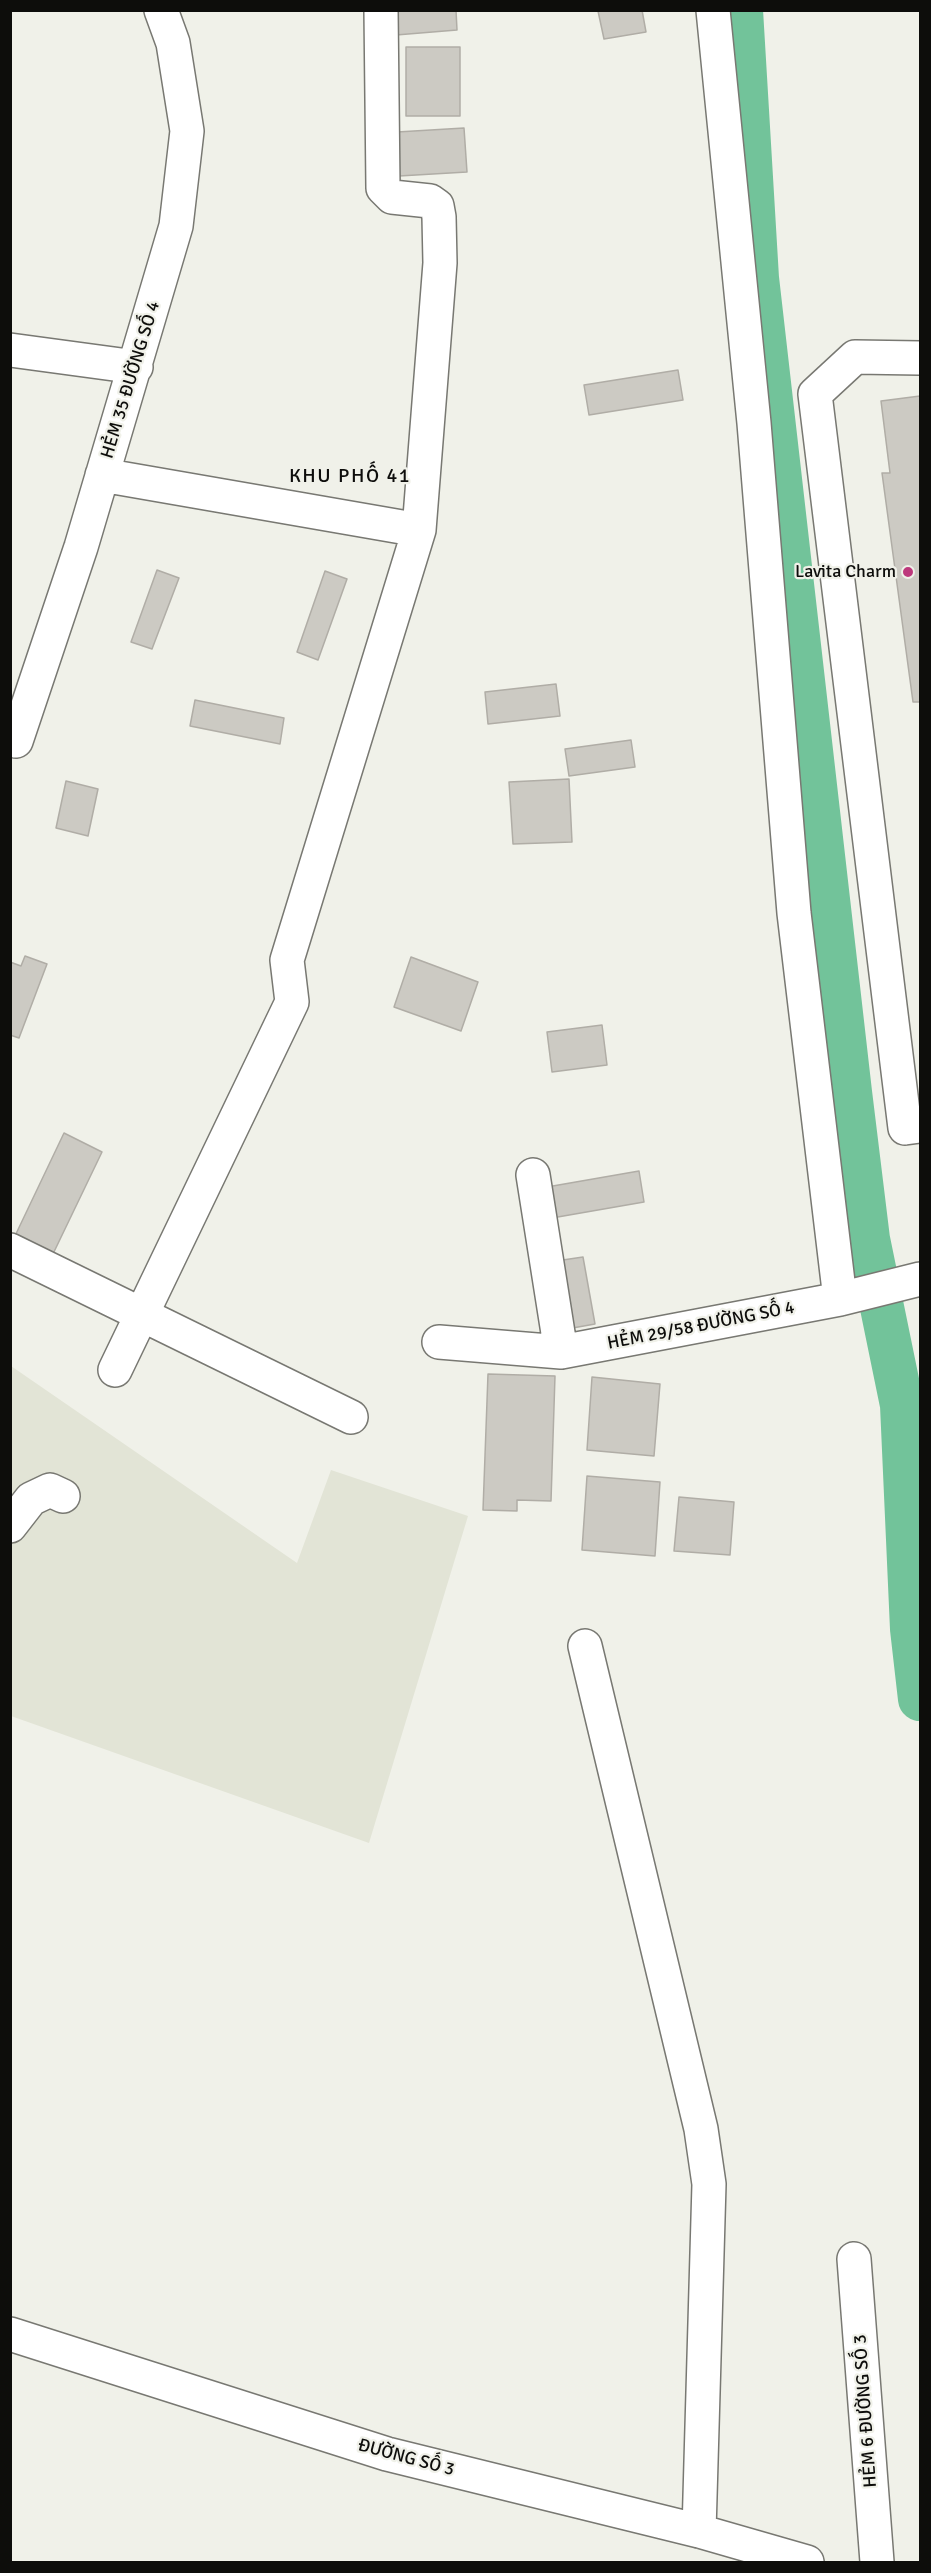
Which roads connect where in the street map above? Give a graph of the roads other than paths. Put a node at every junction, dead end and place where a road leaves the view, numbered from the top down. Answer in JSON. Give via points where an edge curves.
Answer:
{"nodes":[{"id":1,"x":161,"y":10,"type":"edge"},
{"id":2,"x":381,"y":10,"type":"edge"},
{"id":3,"x":713,"y":10,"type":"edge"},
{"id":4,"x":10,"y":351,"type":"edge"},
{"id":5,"x":921,"y":358,"type":"edge"},
{"id":6,"x":136,"y":367,"type":"junction"},
{"id":7,"x":102,"y":475,"type":"junction"},
{"id":8,"x":419,"y":530,"type":"junction"},
{"id":9,"x":16,"y":741,"type":"dead end"},
{"id":10,"x":921,"y":1126,"type":"edge"},
{"id":11,"x":533,"y":1175,"type":"dead end"},
{"id":12,"x":10,"y":1250,"type":"edge"},
{"id":13,"x":916,"y":1280,"type":"edge"},
{"id":14,"x":840,"y":1299,"type":"junction"},
{"id":15,"x":141,"y":1315,"type":"junction"},
{"id":16,"x":439,"y":1342,"type":"dead end"},
{"id":17,"x":561,"y":1352,"type":"junction"},
{"id":18,"x":115,"y":1370,"type":"dead end"},
{"id":19,"x":351,"y":1417,"type":"dead end"},
{"id":20,"x":63,"y":1496,"type":"dead end"},
{"id":21,"x":10,"y":1526,"type":"edge"},
{"id":22,"x":585,"y":1646,"type":"dead end"},
{"id":23,"x":854,"y":2259,"type":"dead end"},
{"id":24,"x":10,"y":2334,"type":"edge"},
{"id":25,"x":699,"y":2531,"type":"junction"},
{"id":26,"x":807,"y":2562,"type":"edge"},
{"id":27,"x":877,"y":2562,"type":"edge"}],
"edges":[{"from":1,"to":6,"type":"street","name":"HẺM 35 ĐƯỜNG SỐ 4","via":[[173,43],[186,130],[176,226]]},
{"from":2,"to":8,"type":"street","via":[[383,188],[392,197],[430,201],[440,217],[440,263]]},
{"from":3,"to":14,"type":"street","via":[[754,423],[794,913]]},
{"from":4,"to":6,"type":"street"},
{"from":5,"to":10,"type":"street","via":[[855,357],[815,394],[905,1128]]},
{"from":6,"to":7,"type":"street","name":"HẺM 35 ĐƯỜNG SỐ 4"},
{"from":7,"to":8,"type":"street"},
{"from":7,"to":9,"type":"street","name":"HẺM 35 ĐƯỜNG SỐ 4"},
{"from":8,"to":15,"type":"street","via":[[287,960],[292,1002]]},
{"from":11,"to":17,"type":"street"},
{"from":12,"to":15,"type":"street"},
{"from":13,"to":14,"type":"street","name":"HẺM 29/58 ĐƯỜNG SỐ 4"},
{"from":14,"to":17,"type":"street","name":"HẺM 29/58 ĐƯỜNG SỐ 4"},
{"from":15,"to":18,"type":"street"},
{"from":15,"to":19,"type":"street"},
{"from":16,"to":17,"type":"street","name":"HẺM 29/58 ĐƯỜNG SỐ 4"},
{"from":20,"to":21,"type":"street","via":[[50,1490],[32,1499]]},
{"from":22,"to":25,"type":"street","via":[[702,2129],[710,2184]]},
{"from":23,"to":27,"type":"street","name":"HẺM 6 ĐƯỜNG SỐ 3"},
{"from":24,"to":25,"type":"street","name":"ĐƯỜNG SỐ 3","via":[[387,2454]]},
{"from":25,"to":26,"type":"street","name":"ĐƯỜNG SỐ 3"}]}
